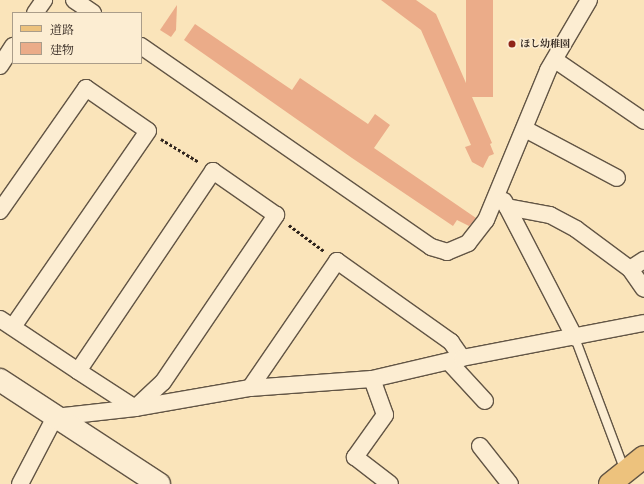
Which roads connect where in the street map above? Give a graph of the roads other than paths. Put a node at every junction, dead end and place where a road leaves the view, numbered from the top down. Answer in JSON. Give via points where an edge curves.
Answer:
{"nodes":[{"id":1,"x":44,"y":0,"type":"edge"},
{"id":2,"x":74,"y":0,"type":"edge"},
{"id":3,"x":589,"y":0,"type":"edge"},
{"id":4,"x":36,"y":12,"type":"edge"},
{"id":5,"x":92,"y":12,"type":"edge"},
{"id":6,"x":8,"y":46,"type":"edge"},
{"id":7,"x":142,"y":47,"type":"edge"},
{"id":8,"x":555,"y":60,"type":"junction"},
{"id":9,"x":0,"y":66,"type":"edge"},
{"id":10,"x":644,"y":121,"type":"edge"},
{"id":11,"x":525,"y":129,"type":"junction"},
{"id":12,"x":617,"y":178,"type":"dead end"},
{"id":13,"x":500,"y":192,"type":"junction"},
{"id":14,"x":507,"y":207,"type":"junction"},
{"id":15,"x":0,"y":211,"type":"edge"},
{"id":16,"x":644,"y":260,"type":"edge"},
{"id":17,"x":630,"y":269,"type":"junction"},
{"id":18,"x":644,"y":289,"type":"edge"},
{"id":19,"x":6,"y":323,"type":"edge"},
{"id":20,"x":644,"y":323,"type":"edge"},
{"id":21,"x":575,"y":338,"type":"junction"},
{"id":22,"x":456,"y":360,"type":"junction"},
{"id":23,"x":78,"y":371,"type":"junction"},
{"id":24,"x":0,"y":380,"type":"edge"},
{"id":25,"x":372,"y":380,"type":"junction"},
{"id":26,"x":250,"y":388,"type":"junction"},
{"id":27,"x":485,"y":401,"type":"dead end"},
{"id":28,"x":135,"y":408,"type":"junction"},
{"id":29,"x":55,"y":417,"type":"junction"},
{"id":30,"x":480,"y":446,"type":"dead end"},
{"id":31,"x":644,"y":457,"type":"edge"},
{"id":32,"x":622,"y":480,"type":"edge"},
{"id":33,"x":20,"y":484,"type":"edge"},
{"id":34,"x":158,"y":484,"type":"edge"},
{"id":35,"x":390,"y":484,"type":"edge"},
{"id":36,"x":510,"y":484,"type":"edge"}],
"edges":[{"from":1,"to":4,"type":"street"},
{"from":2,"to":5,"type":"street"},
{"from":3,"to":8,"type":"street"},
{"from":6,"to":9,"type":"street"},
{"from":7,"to":13,"type":"street","via":[[431,247],[447,252],[468,244],[486,220]]},
{"from":8,"to":10,"type":"street"},
{"from":8,"to":11,"type":"street"},
{"from":11,"to":12,"type":"street"},
{"from":11,"to":13,"type":"street"},
{"from":13,"to":14,"type":"street"},
{"from":14,"to":17,"type":"street","via":[[550,215],[576,229]]},
{"from":14,"to":21,"type":"street"},
{"from":15,"to":19,"type":"street","via":[[86,88],[148,131]]},
{"from":16,"to":17,"type":"street"},
{"from":17,"to":18,"type":"street"},
{"from":19,"to":23,"type":"street"},
{"from":20,"to":21,"type":"street"},
{"from":21,"to":22,"type":"street"},
{"from":21,"to":32,"type":"lane"},
{"from":22,"to":25,"type":"street"},
{"from":22,"to":26,"type":"street","via":[[451,342],[337,260]]},
{"from":22,"to":27,"type":"street"},
{"from":23,"to":28,"type":"street"},
{"from":23,"to":28,"type":"street","via":[[213,171],[276,215],[163,382]]},
{"from":24,"to":29,"type":"street"},
{"from":25,"to":26,"type":"street"},
{"from":25,"to":35,"type":"street","via":[[385,415],[354,458]]},
{"from":26,"to":28,"type":"street"},
{"from":28,"to":29,"type":"street"},
{"from":29,"to":33,"type":"street"},
{"from":29,"to":34,"type":"street"},
{"from":30,"to":36,"type":"street"},
{"from":31,"to":32,"type":"main road"}]}
